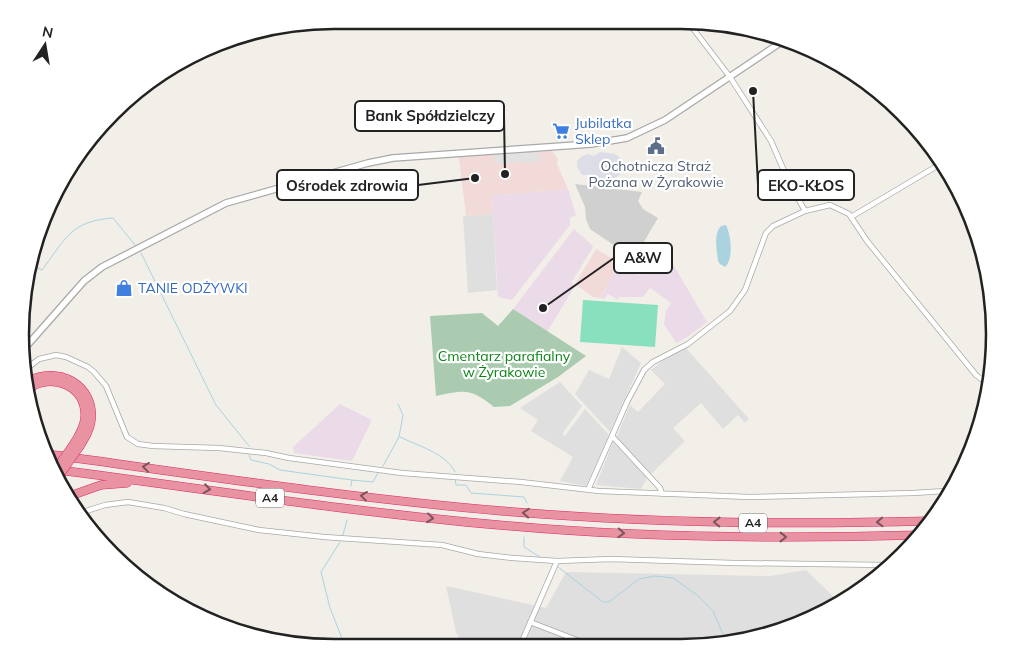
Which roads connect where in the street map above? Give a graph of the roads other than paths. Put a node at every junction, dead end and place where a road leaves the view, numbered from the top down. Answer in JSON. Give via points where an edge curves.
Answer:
{"nodes":[{"id":1,"x":693,"y":29,"type":"edge"},
{"id":2,"x":778,"y":45,"type":"edge"},
{"id":3,"x":730,"y":77,"type":"junction"},
{"id":4,"x":937,"y":166,"type":"dead end"},
{"id":5,"x":805,"y":211,"type":"junction"},
{"id":6,"x":851,"y":217,"type":"junction"},
{"id":7,"x":29,"y":343,"type":"edge"},
{"id":8,"x":30,"y":366,"type":"edge"},
{"id":9,"x":32,"y":380,"type":"edge"},
{"id":10,"x":983,"y":380,"type":"edge"},
{"id":11,"x":33,"y":386,"type":"edge"},
{"id":12,"x":612,"y":436,"type":"junction"},
{"id":13,"x":76,"y":445,"type":"junction"},
{"id":14,"x":52,"y":451,"type":"edge"},
{"id":15,"x":54,"y":455,"type":"edge"},
{"id":16,"x":77,"y":458,"type":"junction"},
{"id":17,"x":59,"y":466,"type":"edge"},
{"id":18,"x":61,"y":471,"type":"edge"},
{"id":19,"x":62,"y":472,"type":"edge"},
{"id":20,"x":158,"y":483,"type":"junction"},
{"id":21,"x":588,"y":490,"type":"junction"},
{"id":22,"x":942,"y":491,"type":"edge"},
{"id":23,"x":74,"y":494,"type":"edge"},
{"id":24,"x":662,"y":494,"type":"junction"},
{"id":25,"x":85,"y":511,"type":"edge"},
{"id":26,"x":922,"y":521,"type":"edge"},
{"id":27,"x":910,"y":535,"type":"edge"},
{"id":28,"x":557,"y":561,"type":"junction"},
{"id":29,"x":880,"y":565,"type":"edge"},
{"id":30,"x":530,"y":622,"type":"junction"},
{"id":31,"x":523,"y":639,"type":"edge"},
{"id":32,"x":574,"y":639,"type":"edge"}],
"edges":[{"from":1,"to":3,"type":"street"},
{"from":2,"to":3,"type":"street"},
{"from":3,"to":5,"type":"street","via":[[771,141]]},
{"from":3,"to":7,"type":"street","via":[[665,120],[627,138],[590,144],[393,158],[226,203],[102,267],[84,281]]},
{"from":4,"to":6,"type":"street"},
{"from":5,"to":6,"type":"street","via":[[830,205]]},
{"from":5,"to":12,"type":"street","via":[[773,226],[766,233],[745,290],[730,311],[688,344],[644,370]]},
{"from":6,"to":10,"type":"street","via":[[867,241]]},
{"from":8,"to":21,"type":"street","via":[[39,359],[56,355],[88,367],[106,386],[130,441],[138,444],[168,448],[219,448],[402,474]]},
{"from":9,"to":13,"type":"highway","via":[[54,374],[81,387],[89,401],[91,415],[89,429]]},
{"from":11,"to":13,"type":"highway","via":[[56,381],[77,392],[83,401],[85,415]]},
{"from":12,"to":21,"type":"street"},
{"from":12,"to":24,"type":"street"},
{"from":13,"to":17,"type":"highway","bridge":true},
{"from":13,"to":18,"type":"highway","bridge":true},
{"from":14,"to":16,"type":"highway"},
{"from":15,"to":16,"type":"highway","number":"A4"},
{"from":26,"to":16,"type":"highway","number":"A4","one_way":true,"via":[[744,523],[501,511],[383,499]]},
{"from":19,"to":20,"type":"highway","number":"A4"},
{"from":20,"to":23,"type":"highway","via":[[100,485]]},
{"from":20,"to":27,"type":"highway","number":"A4","one_way":true,"via":[[382,513],[570,530],[676,536]]},
{"from":21,"to":24,"type":"street"},
{"from":22,"to":24,"type":"street","via":[[749,497]]},
{"from":25,"to":28,"type":"street","via":[[128,502],[259,530],[442,545],[478,554]]},
{"from":28,"to":29,"type":"street","via":[[611,559]]},
{"from":28,"to":30,"type":"street"},
{"from":30,"to":31,"type":"street"},
{"from":30,"to":32,"type":"street"}]}
